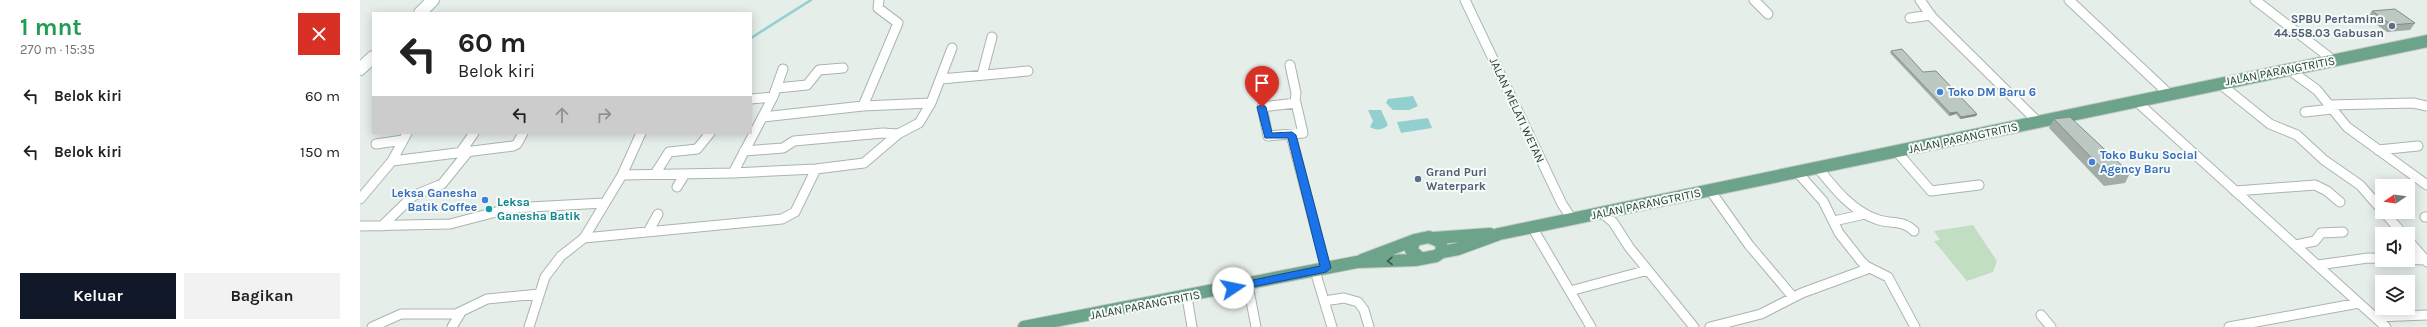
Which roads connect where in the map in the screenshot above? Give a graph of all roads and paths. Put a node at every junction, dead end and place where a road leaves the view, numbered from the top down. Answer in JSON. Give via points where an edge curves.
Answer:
{"nodes":[{"id":1,"x":433,"y":0,"type":"edge"},
{"id":2,"x":880,"y":0,"type":"edge"},
{"id":3,"x":1465,"y":0,"type":"edge"},
{"id":4,"x":1754,"y":0,"type":"edge"},
{"id":5,"x":1920,"y":0,"type":"edge"},
{"id":6,"x":2069,"y":0,"type":"edge"},
{"id":7,"x":2255,"y":0,"type":"edge"},
{"id":8,"x":421,"y":12,"type":"edge"},
{"id":9,"x":1768,"y":14,"type":"dead end"},
{"id":10,"x":1931,"y":15,"type":"junction"},
{"id":11,"x":1910,"y":18,"type":"dead end"},
{"id":12,"x":992,"y":37,"type":"dead end"},
{"id":13,"x":2427,"y":41,"type":"edge"},
{"id":14,"x":952,"y":48,"type":"dead end"},
{"id":15,"x":372,"y":57,"type":"edge"},
{"id":16,"x":2333,"y":60,"type":"junction"},
{"id":17,"x":1290,"y":65,"type":"dead end"},
{"id":18,"x":843,"y":68,"type":"dead end"},
{"id":19,"x":360,"y":69,"type":"edge"},
{"id":20,"x":783,"y":69,"type":"dead end"},
{"id":21,"x":2288,"y":69,"type":"junction"},
{"id":22,"x":1028,"y":71,"type":"dead end"},
{"id":23,"x":982,"y":75,"type":"junction"},
{"id":24,"x":941,"y":79,"type":"junction"},
{"id":25,"x":2219,"y":83,"type":"junction"},
{"id":26,"x":777,"y":88,"type":"junction"},
{"id":27,"x":2169,"y":94,"type":"junction"},
{"id":28,"x":773,"y":97,"type":"junction"},
{"id":29,"x":752,"y":100,"type":"edge"},
{"id":30,"x":2136,"y":101,"type":"junction"},
{"id":31,"x":1295,"y":102,"type":"junction"},
{"id":32,"x":931,"y":103,"type":"junction"},
{"id":33,"x":2426,"y":105,"type":"edge"},
{"id":34,"x":863,"y":106,"type":"junction"},
{"id":35,"x":2330,"y":107,"type":"junction"},
{"id":36,"x":2305,"y":112,"type":"dead end"},
{"id":37,"x":763,"y":117,"type":"junction"},
{"id":38,"x":2038,"y":122,"type":"junction"},
{"id":39,"x":473,"y":134,"type":"edge"},
{"id":40,"x":522,"y":134,"type":"edge"},
{"id":41,"x":641,"y":134,"type":"edge"},
{"id":42,"x":710,"y":134,"type":"edge"},
{"id":43,"x":898,"y":134,"type":"junction"},
{"id":44,"x":1292,"y":135,"type":"junction"},
{"id":45,"x":405,"y":137,"type":"edge"},
{"id":46,"x":376,"y":144,"type":"dead end"},
{"id":47,"x":2418,"y":146,"type":"dead end"},
{"id":48,"x":2378,"y":150,"type":"junction"},
{"id":49,"x":744,"y":151,"type":"junction"},
{"id":50,"x":464,"y":152,"type":"junction"},
{"id":51,"x":1897,"y":152,"type":"junction"},
{"id":52,"x":392,"y":161,"type":"junction"},
{"id":53,"x":1818,"y":168,"type":"junction"},
{"id":54,"x":816,"y":169,"type":"junction"},
{"id":55,"x":1798,"y":172,"type":"junction"},
{"id":56,"x":733,"y":173,"type":"junction"},
{"id":57,"x":655,"y":174,"type":"junction"},
{"id":58,"x":685,"y":174,"type":"junction"},
{"id":59,"x":622,"y":175,"type":"junction"},
{"id":60,"x":1978,"y":185,"type":"dead end"},
{"id":61,"x":2427,"y":185,"type":"edge"},
{"id":62,"x":677,"y":187,"type":"dead end"},
{"id":63,"x":1710,"y":190,"type":"junction"},
{"id":64,"x":2235,"y":191,"type":"junction"},
{"id":65,"x":360,"y":199,"type":"edge"},
{"id":66,"x":2340,"y":202,"type":"dead end"},
{"id":67,"x":2375,"y":202,"type":"edge"},
{"id":68,"x":604,"y":203,"type":"junction"},
{"id":69,"x":1602,"y":213,"type":"junction"},
{"id":70,"x":658,"y":214,"type":"dead end"},
{"id":71,"x":1865,"y":214,"type":"junction"},
{"id":72,"x":1572,"y":219,"type":"junction"},
{"id":73,"x":2390,"y":219,"type":"edge"},
{"id":74,"x":1834,"y":221,"type":"junction"},
{"id":75,"x":360,"y":226,"type":"edge"},
{"id":76,"x":382,"y":226,"type":"junction"},
{"id":77,"x":1532,"y":227,"type":"junction"},
{"id":78,"x":2397,"y":227,"type":"edge"},
{"id":79,"x":1914,"y":231,"type":"dead end"},
{"id":80,"x":648,"y":232,"type":"junction"},
{"id":81,"x":2343,"y":232,"type":"dead end"},
{"id":82,"x":1499,"y":234,"type":"junction"},
{"id":83,"x":584,"y":238,"type":"junction"},
{"id":84,"x":1434,"y":238,"type":"junction"},
{"id":85,"x":1415,"y":240,"type":"junction"},
{"id":86,"x":2296,"y":245,"type":"junction"},
{"id":87,"x":2416,"y":249,"type":"joint"},
{"id":88,"x":2427,"y":250,"type":"edge"},
{"id":89,"x":1442,"y":252,"type":"junction"},
{"id":90,"x":1420,"y":258,"type":"junction"},
{"id":91,"x":1359,"y":261,"type":"junction"},
{"id":92,"x":2426,"y":261,"type":"edge"},
{"id":93,"x":2318,"y":265,"type":"junction"},
{"id":94,"x":1870,"y":268,"type":"junction"},
{"id":95,"x":1321,"y":270,"type":"junction"},
{"id":96,"x":1648,"y":270,"type":"junction"},
{"id":97,"x":1248,"y":285,"type":"junction"},
{"id":98,"x":1570,"y":291,"type":"junction"},
{"id":99,"x":539,"y":294,"type":"junction"},
{"id":100,"x":1187,"y":297,"type":"junction"},
{"id":101,"x":1794,"y":297,"type":"junction"},
{"id":102,"x":1324,"y":301,"type":"junction"},
{"id":103,"x":2359,"y":303,"type":"junction"},
{"id":104,"x":458,"y":313,"type":"junction"},
{"id":105,"x":2041,"y":315,"type":"dead end"},
{"id":106,"x":2427,"y":315,"type":"edge"},
{"id":107,"x":2375,"y":317,"type":"junction"},
{"id":108,"x":1031,"y":326,"type":"edge"},
{"id":109,"x":372,"y":327,"type":"edge"},
{"id":110,"x":452,"y":327,"type":"edge"},
{"id":111,"x":529,"y":327,"type":"edge"},
{"id":112,"x":1192,"y":327,"type":"edge"},
{"id":113,"x":1256,"y":327,"type":"edge"},
{"id":114,"x":1332,"y":327,"type":"edge"},
{"id":115,"x":1369,"y":327,"type":"edge"},
{"id":116,"x":1591,"y":327,"type":"edge"},
{"id":117,"x":1694,"y":327,"type":"edge"},
{"id":118,"x":1710,"y":327,"type":"edge"},
{"id":119,"x":1915,"y":327,"type":"edge"},
{"id":120,"x":2051,"y":327,"type":"edge"},
{"id":121,"x":2229,"y":327,"type":"edge"},
{"id":122,"x":2386,"y":327,"type":"edge"}],
"edges":[{"from":1,"to":8,"type":"main road"},
{"from":2,"to":34,"type":"street","via":[[878,8],[897,27]]},
{"from":3,"to":72,"type":"street","name":"JALAN MELATI WETAN","via":[[1562,204]]},
{"from":4,"to":9,"type":"street"},
{"from":5,"to":10,"type":"street"},
{"from":6,"to":27,"type":"street"},
{"from":7,"to":16,"type":"street"},
{"from":10,"to":11,"type":"street"},
{"from":10,"to":38,"type":"street"},
{"from":12,"to":23,"type":"street"},
{"from":13,"to":16,"type":"main road","name":"JALAN PARANGTRITIS"},
{"from":14,"to":24,"type":"street"},
{"from":15,"to":19,"type":"main road"},
{"from":16,"to":21,"type":"main road","name":"JALAN PARANGTRITIS"},
{"from":17,"to":31,"type":"street","via":[[1296,93]]},
{"from":18,"to":26,"type":"street","via":[[820,70],[807,85]]},
{"from":20,"to":26,"type":"street"},
{"from":21,"to":25,"type":"main road","name":"JALAN PARANGTRITIS"},
{"from":21,"to":35,"type":"street","via":[[2317,90]]},
{"from":22,"to":23,"type":"street"},
{"from":23,"to":24,"type":"street"},
{"from":24,"to":32,"type":"street"},
{"from":25,"to":27,"type":"main road","name":"JALAN PARANGTRITIS"},
{"from":25,"to":67,"type":"street","via":[[2270,124],[2294,133],[2324,160],[2360,185]]},
{"from":26,"to":28,"type":"street"},
{"from":27,"to":30,"type":"main road","name":"JALAN PARANGTRITIS"},
{"from":28,"to":29,"type":"street"},
{"from":28,"to":37,"type":"street"},
{"from":30,"to":38,"type":"main road","name":"JALAN PARANGTRITIS"},
{"from":30,"to":64,"type":"street"},
{"from":31,"to":44,"type":"street","via":[[1303,133]]},
{"from":31,"to":44,"type":"street","via":[[1262,107],[1268,136]]},
{"from":32,"to":34,"type":"street"},
{"from":32,"to":43,"type":"street","via":[[919,123]]},
{"from":33,"to":35,"type":"street","via":[[2404,102]]},
{"from":34,"to":37,"type":"street"},
{"from":35,"to":36,"type":"street"},
{"from":35,"to":48,"type":"street","via":[[2347,127]]},
{"from":37,"to":49,"type":"street"},
{"from":38,"to":51,"type":"main road","name":"JALAN PARANGTRITIS"},
{"from":39,"to":50,"type":"street"},
{"from":40,"to":50,"type":"street","via":[[513,146]]},
{"from":41,"to":59,"type":"street"},
{"from":42,"to":57,"type":"street","via":[[698,150],[669,152]]},
{"from":43,"to":49,"type":"street","via":[[883,133],[794,141],[783,148]]},
{"from":43,"to":54,"type":"street","via":[[864,163]]},
{"from":44,"to":95,"type":"street"},
{"from":45,"to":46,"type":"street"},
{"from":45,"to":52,"type":"street"},
{"from":47,"to":48,"type":"street"},
{"from":48,"to":61,"type":"street"},
{"from":49,"to":56,"type":"street"},
{"from":50,"to":52,"type":"street"},
{"from":50,"to":76,"type":"street","via":[[439,186],[413,196]]},
{"from":51,"to":53,"type":"main road","name":"JALAN PARANGTRITIS"},
{"from":51,"to":60,"type":"street","via":[[1931,191]]},
{"from":52,"to":65,"type":"street"},
{"from":53,"to":55,"type":"main road","name":"JALAN PARANGTRITIS"},
{"from":53,"to":71,"type":"street","via":[[1842,197]]},
{"from":54,"to":56,"type":"street"},
{"from":54,"to":80,"type":"street","via":[[795,212],[782,219]]},
{"from":55,"to":63,"type":"main road","name":"JALAN PARANGTRITIS"},
{"from":55,"to":74,"type":"street","via":[[1823,201]]},
{"from":56,"to":58,"type":"street"},
{"from":57,"to":58,"type":"street"},
{"from":57,"to":59,"type":"street"},
{"from":58,"to":62,"type":"street"},
{"from":59,"to":68,"type":"street"},
{"from":63,"to":69,"type":"main road","name":"JALAN PARANGTRITIS"},
{"from":63,"to":101,"type":"street","via":[[1749,245]]},
{"from":64,"to":66,"type":"street","via":[[2311,185],[2321,187]]},
{"from":64,"to":86,"type":"street"},
{"from":68,"to":76,"type":"street","via":[[511,208],[450,224]]},
{"from":68,"to":83,"type":"street"},
{"from":69,"to":72,"type":"main road","name":"JALAN PARANGTRITIS"},
{"from":69,"to":96,"type":"street","via":[[1613,222]]},
{"from":70,"to":80,"type":"street"},
{"from":71,"to":74,"type":"street"},
{"from":71,"to":79,"type":"street","via":[[1880,221],[1905,223]]},
{"from":72,"to":77,"type":"main road","name":"JALAN PARANGTRITIS"},
{"from":73,"to":78,"type":"street"},
{"from":74,"to":94,"type":"street","via":[[1853,252]]},
{"from":75,"to":76,"type":"street"},
{"from":77,"to":82,"type":"main road","name":"JALAN PARANGTRITIS"},
{"from":77,"to":98,"type":"street"},
{"from":80,"to":83,"type":"street"},
{"from":81,"to":86,"type":"street","via":[[2321,233],[2315,241]]},
{"from":82,"to":84,"type":"main road","name":"JALAN PARANGTRITIS"},
{"from":82,"to":89,"type":"main road","name":"JALAN PARANGTRITIS"},
{"from":83,"to":99,"type":"street","via":[[552,267]]},
{"from":84,"to":85,"type":"main road"},
{"from":84,"to":89,"type":"main road","via":[[1442,246]]},
{"from":85,"to":90,"type":"main road","via":[[1411,250]]},
{"from":85,"to":91,"type":"main road","name":"JALAN PARANGTRITIS"},
{"from":86,"to":93,"type":"street"},
{"from":87,"to":88,"type":"street"},
{"from":87,"to":92,"type":"street"},
{"from":89,"to":90,"type":"main road","via":[[1435,258]]},
{"from":90,"to":91,"type":"main road","name":"JALAN PARANGTRITIS","one_way":true},
{"from":91,"to":95,"type":"main road","name":"JALAN PARANGTRITIS"},
{"from":92,"to":93,"type":"street","via":[[2368,258]]},
{"from":93,"to":103,"type":"street"},
{"from":94,"to":101,"type":"street"},
{"from":94,"to":119,"type":"street","via":[[1888,277]]},
{"from":95,"to":97,"type":"main road","name":"JALAN PARANGTRITIS"},
{"from":95,"to":102,"type":"street"},
{"from":96,"to":98,"type":"street"},
{"from":96,"to":117,"type":"street"},
{"from":97,"to":100,"type":"main road","name":"JALAN PARANGTRITIS"},
{"from":97,"to":113,"type":"street"},
{"from":98,"to":116,"type":"street"},
{"from":99,"to":104,"type":"street","via":[[487,299]]},
{"from":99,"to":111,"type":"street"},
{"from":100,"to":108,"type":"main road","name":"JALAN PARANGTRITIS"},
{"from":100,"to":112,"type":"street"},
{"from":101,"to":118,"type":"street","via":[[1761,314]]},
{"from":102,"to":114,"type":"street"},
{"from":102,"to":115,"type":"street","via":[[1344,298],[1358,302],[1362,306]]},
{"from":103,"to":107,"type":"street"},
{"from":103,"to":121,"type":"street"},
{"from":104,"to":109,"type":"street","via":[[401,314]]},
{"from":104,"to":110,"type":"street"},
{"from":105,"to":120,"type":"street"},
{"from":106,"to":107,"type":"street"},
{"from":107,"to":122,"type":"street"}]}
